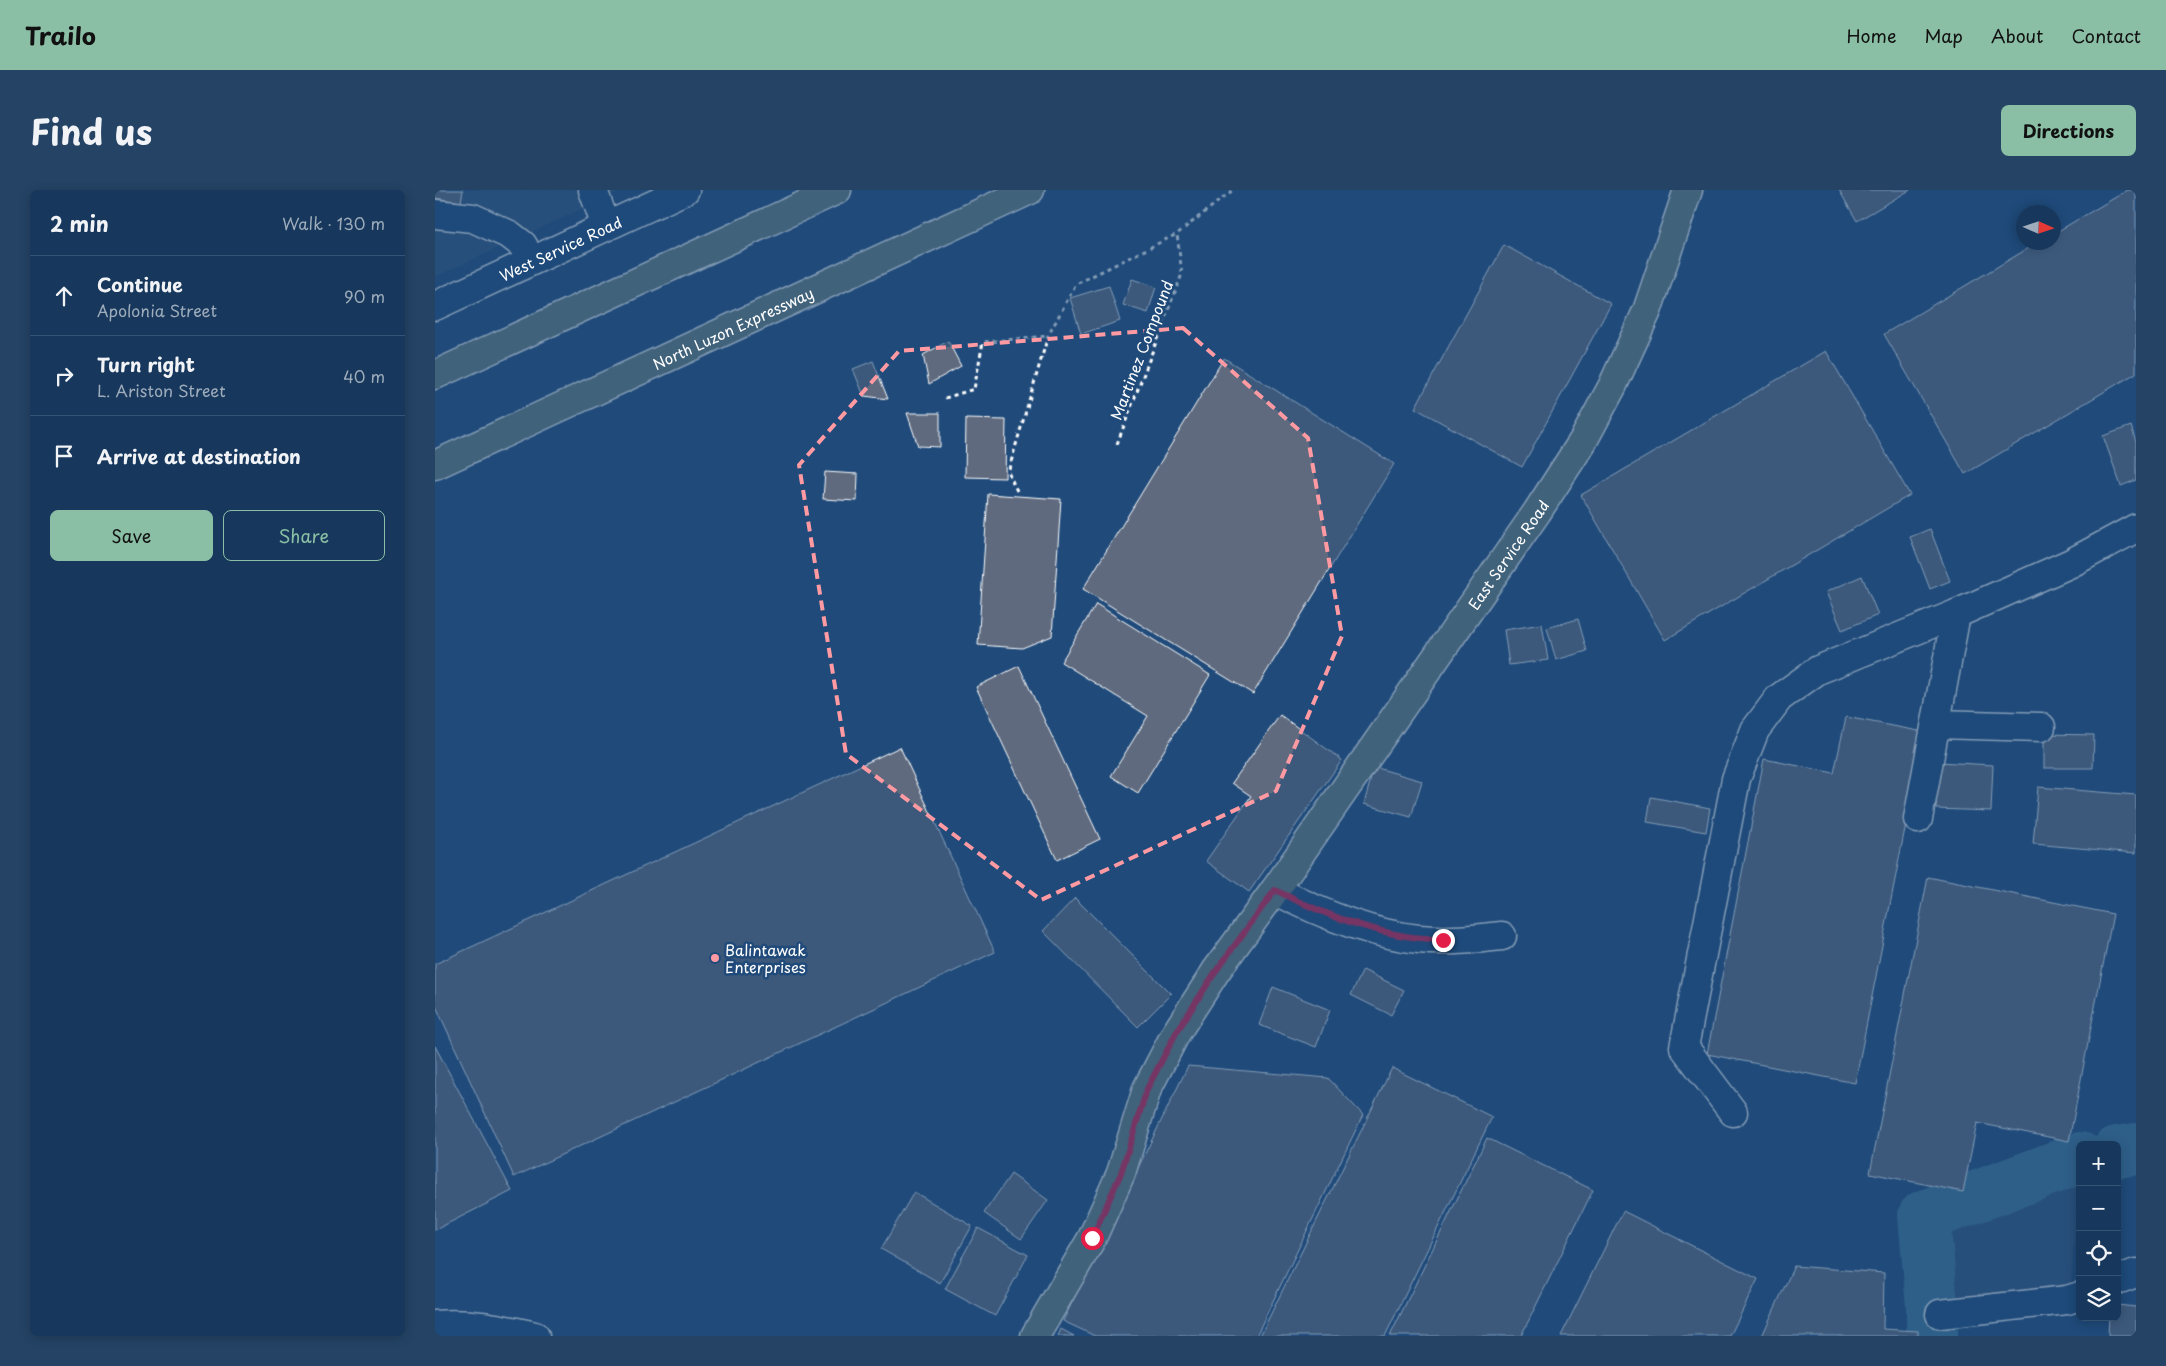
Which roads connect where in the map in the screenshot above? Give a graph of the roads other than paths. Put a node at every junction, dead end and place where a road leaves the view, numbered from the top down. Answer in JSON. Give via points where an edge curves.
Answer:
{"nodes":[{"id":1,"x":593,"y":190,"type":"edge"},
{"id":2,"x":685,"y":190,"type":"edge"},
{"id":3,"x":837,"y":190,"type":"edge"},
{"id":4,"x":1030,"y":190,"type":"edge"},
{"id":5,"x":1688,"y":190,"type":"edge"},
{"id":6,"x":435,"y":214,"type":"edge"},
{"id":7,"x":606,"y":226,"type":"junction"},
{"id":8,"x":530,"y":262,"type":"junction"},
{"id":9,"x":435,"y":306,"type":"edge"},
{"id":10,"x":435,"y":375,"type":"edge"},
{"id":11,"x":435,"y":465,"type":"edge"},
{"id":12,"x":2136,"y":528,"type":"edge"},
{"id":13,"x":1956,"y":614,"type":"junction"},
{"id":14,"x":1936,"y":724,"type":"junction"},
{"id":15,"x":2041,"y":727,"type":"dead end"},
{"id":16,"x":1918,"y":819,"type":"dead end"},
{"id":17,"x":1275,"y":890,"type":"junction"},
{"id":18,"x":1502,"y":936,"type":"dead end"},
{"id":19,"x":1733,"y":1112,"type":"dead end"},
{"id":20,"x":2136,"y":1273,"type":"edge"},
{"id":21,"x":2121,"y":1279,"type":"edge"},
{"id":22,"x":2076,"y":1297,"type":"edge"},
{"id":23,"x":1941,"y":1314,"type":"dead end"},
{"id":24,"x":435,"y":1325,"type":"edge"},
{"id":25,"x":535,"y":1336,"type":"edge"},
{"id":26,"x":1035,"y":1336,"type":"edge"}],
"edges":[{"from":1,"to":7,"type":"street"},
{"from":2,"to":7,"type":"street","name":"West Service Road"},
{"from":3,"to":10,"type":"main road"},
{"from":4,"to":11,"type":"main road","name":"North Luzon Expressway"},
{"from":5,"to":17,"type":"main road","name":"East Service Road","via":[[1647,311],[1583,441]]},
{"from":6,"to":8,"type":"street","via":[[473,218],[510,235],[523,245]]},
{"from":7,"to":8,"type":"street","name":"West Service Road"},
{"from":8,"to":9,"type":"street","name":"West Service Road"},
{"from":12,"to":13,"type":"street","via":[[2071,563]]},
{"from":13,"to":14,"type":"street"},
{"from":13,"to":19,"type":"street","via":[[1818,670],[1779,698],[1755,730],[1736,779],[1684,1047]]},
{"from":14,"to":15,"type":"street"},
{"from":14,"to":16,"type":"street"},
{"from":17,"to":18,"type":"street","via":[[1359,926],[1418,939],[1471,940]]},
{"from":17,"to":26,"type":"main road","name":"East Service Road","via":[[1176,1033],[1147,1089],[1121,1173],[1092,1238]]},
{"from":20,"to":21,"type":"street"},
{"from":22,"to":23,"type":"street"},
{"from":24,"to":25,"type":"street","via":[[462,1323]]}]}
